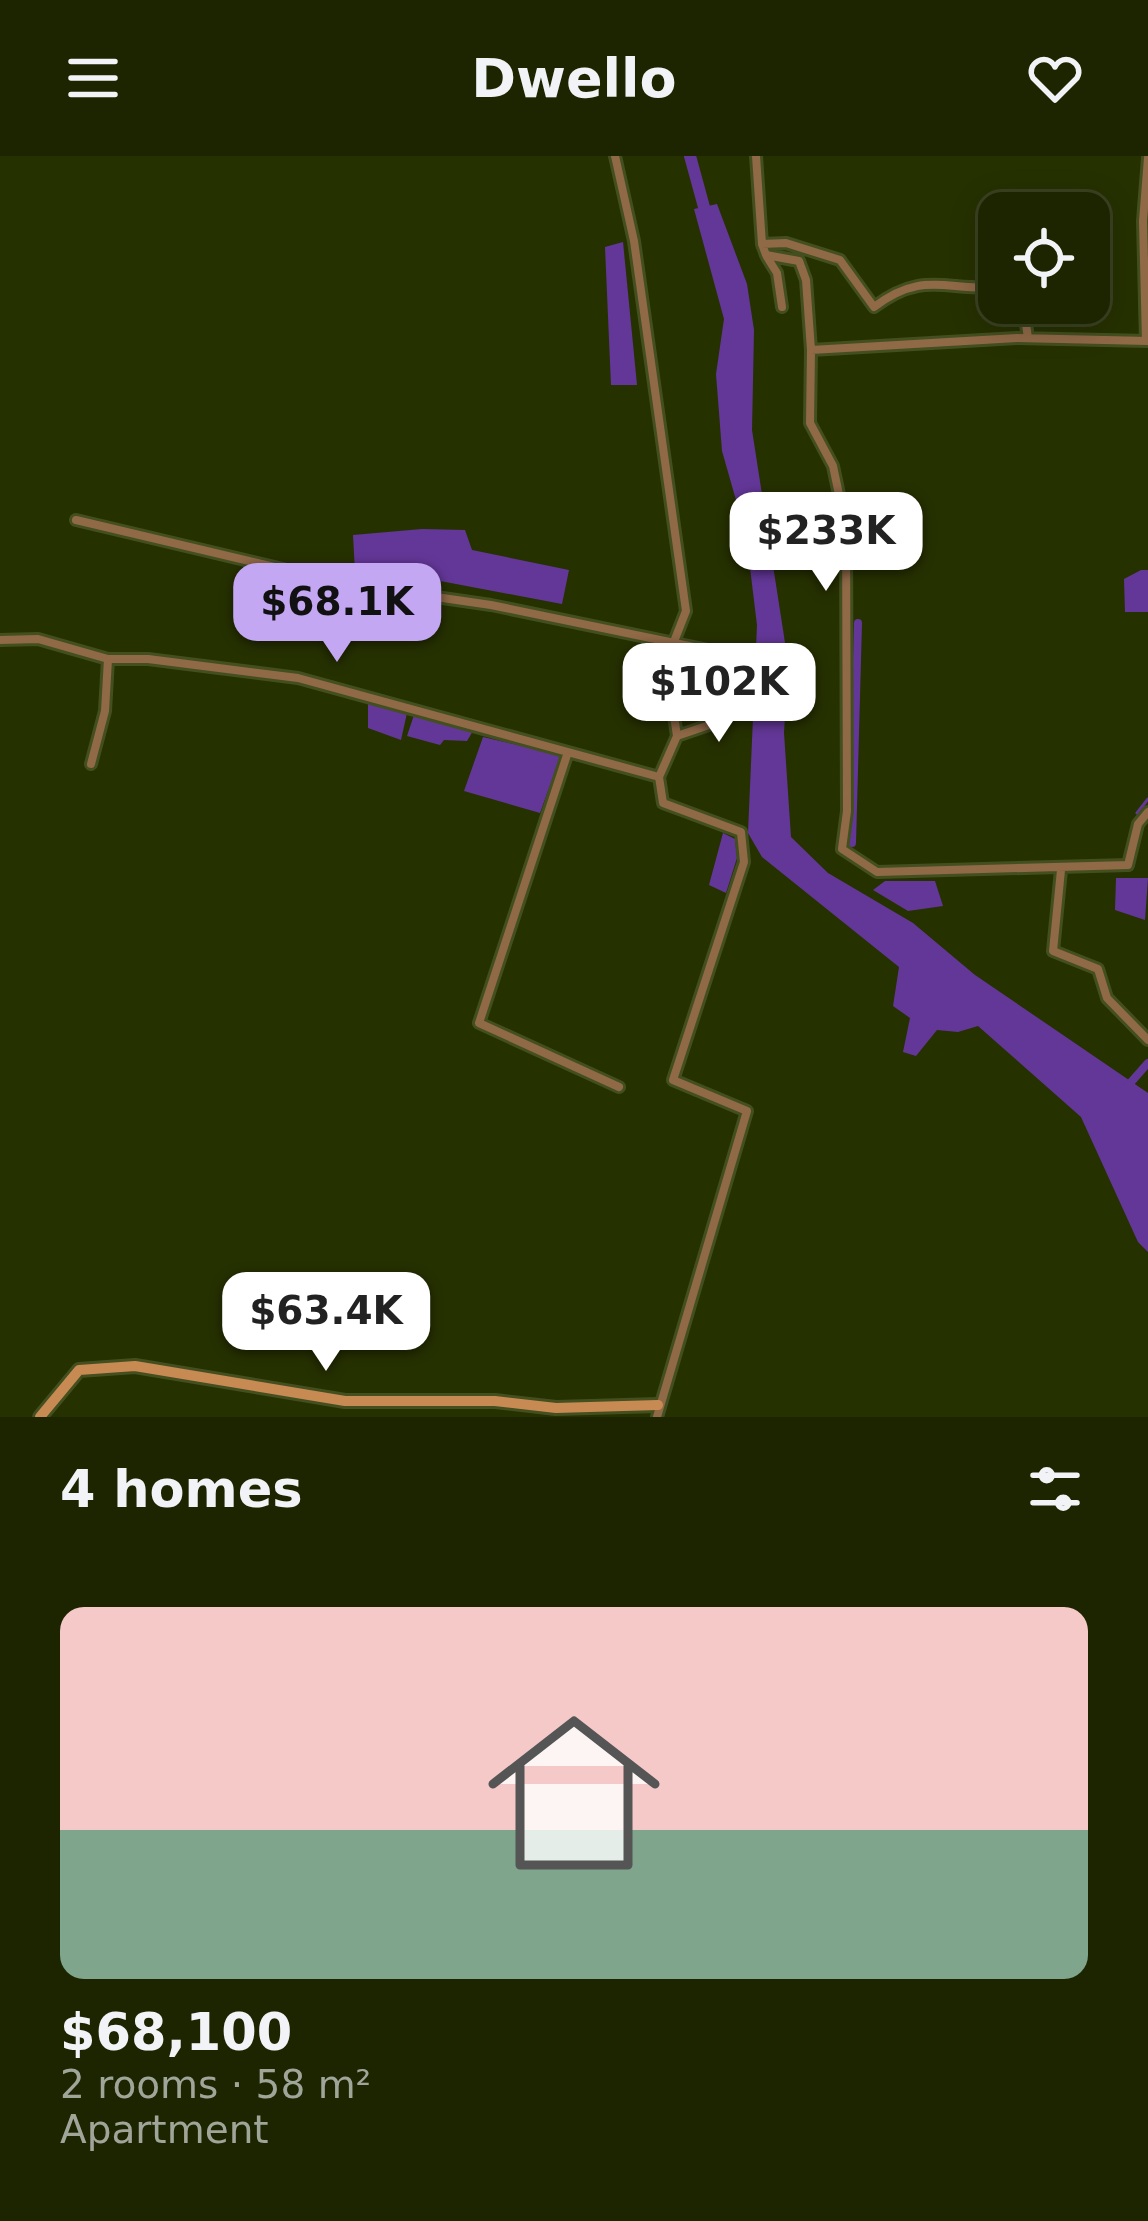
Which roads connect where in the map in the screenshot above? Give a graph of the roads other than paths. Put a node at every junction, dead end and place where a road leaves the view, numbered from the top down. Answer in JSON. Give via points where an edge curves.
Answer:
{"nodes":[{"id":1,"x":615,"y":156,"type":"edge"},
{"id":2,"x":756,"y":156,"type":"edge"},
{"id":3,"x":1148,"y":158,"type":"edge"},
{"id":4,"x":762,"y":244,"type":"junction"},
{"id":5,"x":766,"y":255,"type":"junction"},
{"id":6,"x":978,"y":289,"type":"edge"},
{"id":7,"x":782,"y":307,"type":"dead end"},
{"id":8,"x":1026,"y":324,"type":"edge"},
{"id":9,"x":1028,"y":338,"type":"junction"},
{"id":10,"x":1147,"y":340,"type":"edge"},
{"id":11,"x":811,"y":350,"type":"junction"},
{"id":12,"x":76,"y":520,"type":"dead end"},
{"id":13,"x":0,"y":640,"type":"edge"},
{"id":14,"x":676,"y":646,"type":"junction"},
{"id":15,"x":718,"y":652,"type":"dead end"},
{"id":16,"x":108,"y":659,"type":"junction"},
{"id":17,"x":733,"y":705,"type":"dead end"},
{"id":18,"x":677,"y":736,"type":"junction"},
{"id":19,"x":568,"y":752,"type":"junction"},
{"id":20,"x":91,"y":764,"type":"dead end"},
{"id":21,"x":659,"y":777,"type":"junction"},
{"id":22,"x":1148,"y":812,"type":"edge"},
{"id":23,"x":1061,"y":870,"type":"junction"},
{"id":24,"x":1148,"y":1040,"type":"edge"},
{"id":25,"x":619,"y":1087,"type":"dead end"},
{"id":26,"x":658,"y":1411,"type":"edge"},
{"id":27,"x":555,"y":1413,"type":"edge"},
{"id":28,"x":40,"y":1417,"type":"edge"}],
"edges":[{"from":1,"to":14,"type":"street","via":[[686,611]]},
{"from":2,"to":4,"type":"street"},
{"from":3,"to":10,"type":"street"},
{"from":4,"to":5,"type":"street"},
{"from":4,"to":6,"type":"street","via":[[840,260],[874,307],[900,287]]},
{"from":5,"to":7,"type":"street"},
{"from":5,"to":11,"type":"street","via":[[799,261]]},
{"from":8,"to":9,"type":"street"},
{"from":9,"to":10,"type":"street"},
{"from":9,"to":11,"type":"street"},
{"from":11,"to":23,"type":"street","via":[[810,422],[833,466],[846,528],[842,850],[877,872]]},
{"from":12,"to":14,"type":"street","via":[[346,584],[491,605]]},
{"from":13,"to":16,"type":"street","via":[[38,639]]},
{"from":14,"to":15,"type":"street"},
{"from":14,"to":18,"type":"street","via":[[666,662]]},
{"from":16,"to":19,"type":"street","via":[[298,679]]},
{"from":16,"to":20,"type":"street"},
{"from":17,"to":18,"type":"street","via":[[712,724]]},
{"from":18,"to":21,"type":"street"},
{"from":19,"to":21,"type":"street"},
{"from":19,"to":25,"type":"street","via":[[479,1023]]},
{"from":21,"to":26,"type":"street","via":[[663,803],[741,832],[744,862],[673,1080],[747,1111]]},
{"from":22,"to":23,"type":"street","via":[[1128,866]]},
{"from":23,"to":24,"type":"street","via":[[1053,951],[1098,969],[1108,998]]},
{"from":26,"to":27,"type":"street"},
{"from":27,"to":28,"type":"street","via":[[495,1401],[345,1401],[135,1366],[80,1370]]}]}
